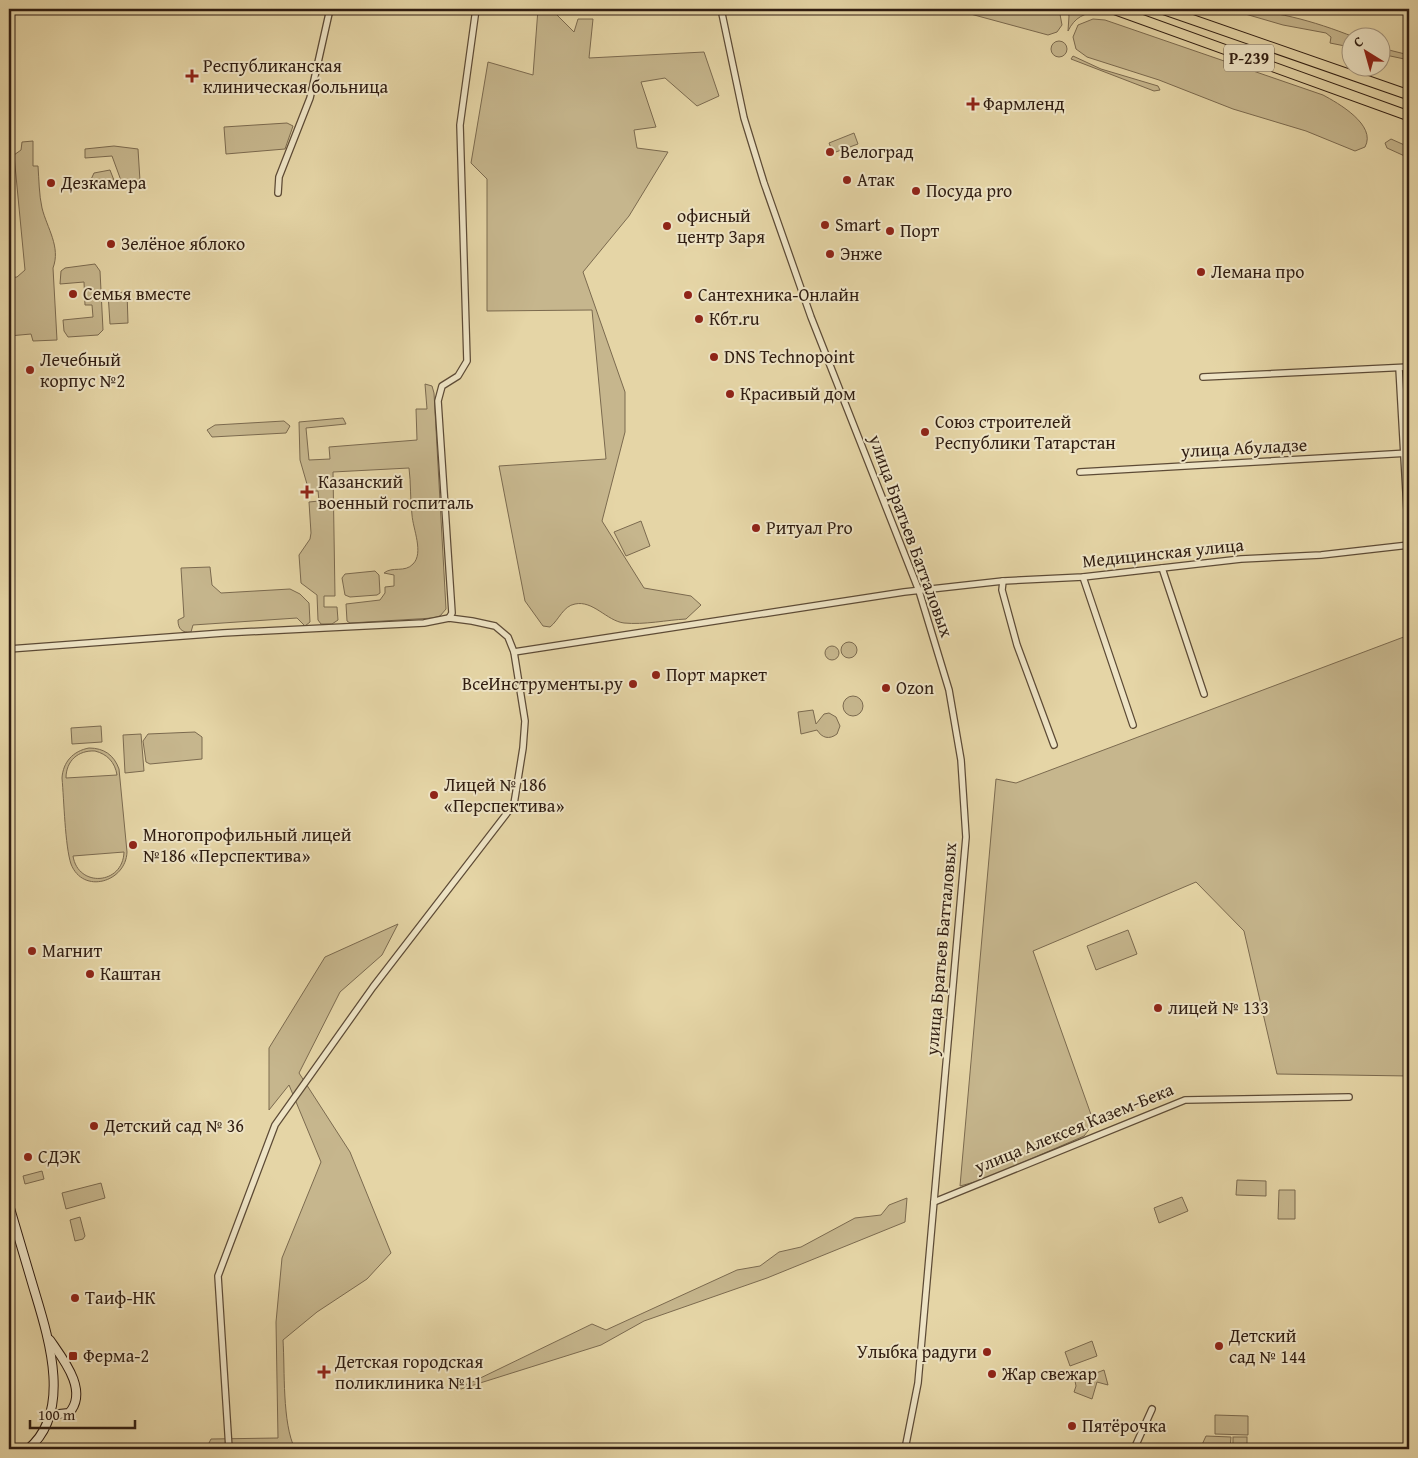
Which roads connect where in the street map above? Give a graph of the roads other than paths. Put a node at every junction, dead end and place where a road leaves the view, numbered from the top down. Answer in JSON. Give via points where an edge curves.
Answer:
{"nodes":[{"id":1,"x":330,"y":9,"type":"edge"},
{"id":2,"x":476,"y":9,"type":"edge"},
{"id":3,"x":720,"y":9,"type":"edge"},
{"id":4,"x":1113,"y":9,"type":"edge"},
{"id":5,"x":1162,"y":9,"type":"edge"},
{"id":6,"x":1392,"y":89,"type":"junction"},
{"id":7,"x":1409,"y":91,"type":"edge"},
{"id":8,"x":1409,"y":96,"type":"edge"},
{"id":9,"x":1385,"y":108,"type":"junction"},
{"id":10,"x":1409,"y":116,"type":"edge"},
{"id":11,"x":1409,"y":123,"type":"edge"},
{"id":12,"x":278,"y":193,"type":"dead end"},
{"id":13,"x":1409,"y":367,"type":"edge"},
{"id":14,"x":1399,"y":368,"type":"junction"},
{"id":15,"x":1203,"y":377,"type":"dead end"},
{"id":16,"x":1406,"y":453,"type":"edge"},
{"id":17,"x":1080,"y":472,"type":"dead end"},
{"id":18,"x":1409,"y":545,"type":"edge"},
{"id":19,"x":1162,"y":568,"type":"junction"},
{"id":20,"x":1083,"y":577,"type":"junction"},
{"id":21,"x":1004,"y":581,"type":"junction"},
{"id":22,"x":919,"y":591,"type":"junction"},
{"id":23,"x":448,"y":618,"type":"junction"},
{"id":24,"x":9,"y":649,"type":"edge"},
{"id":25,"x":514,"y":652,"type":"junction"},
{"id":26,"x":1204,"y":694,"type":"dead end"},
{"id":27,"x":1133,"y":725,"type":"dead end"},
{"id":28,"x":1054,"y":745,"type":"dead end"},
{"id":29,"x":1349,"y":1097,"type":"dead end"},
{"id":30,"x":934,"y":1202,"type":"junction"},
{"id":31,"x":9,"y":1205,"type":"edge"},
{"id":32,"x":48,"y":1338,"type":"junction"},
{"id":33,"x":1152,"y":1409,"type":"dead end"},
{"id":34,"x":49,"y":1415,"type":"junction"},
{"id":35,"x":28,"y":1449,"type":"edge"},
{"id":36,"x":230,"y":1449,"type":"edge"},
{"id":37,"x":905,"y":1449,"type":"edge"},
{"id":38,"x":1134,"y":1449,"type":"edge"}],
"edges":[{"from":1,"to":12,"type":"street","via":[[310,98],[279,177]]},
{"from":2,"to":23,"type":"street","via":[[460,124],[467,361],[458,376],[442,386],[438,401],[452,613]]},
{"from":3,"to":22,"type":"street","name":"улица Братьев Батталовых","via":[[744,118],[767,192],[811,317]]},
{"from":4,"to":9,"type":"main road","number":"Р-239"},
{"from":5,"to":6,"type":"main road","number":"Р-239"},
{"from":6,"to":7,"type":"main road"},
{"from":6,"to":8,"type":"main road","number":"Р-239"},
{"from":9,"to":10,"type":"main road","number":"Р-239"},
{"from":9,"to":11,"type":"main road"},
{"from":13,"to":14,"type":"street"},
{"from":14,"to":15,"type":"street"},
{"from":14,"to":16,"type":"street"},
{"from":16,"to":17,"type":"street","name":"улица Абуладзе"},
{"from":16,"to":18,"type":"street"},
{"from":18,"to":19,"type":"street","name":"Медицинская улица"},
{"from":19,"to":20,"type":"street","name":"Медицинская улица"},
{"from":19,"to":26,"type":"street"},
{"from":20,"to":21,"type":"street","name":"Медицинская улица"},
{"from":20,"to":27,"type":"street"},
{"from":21,"to":22,"type":"street","name":"Медицинская улица"},
{"from":21,"to":28,"type":"street","via":[[1002,590],[1017,646]]},
{"from":22,"to":25,"type":"street","name":"Медицинская улица"},
{"from":22,"to":30,"type":"street","name":"улица Братьев Батталовых","via":[[949,690],[962,760],[965,799],[964,857]]},
{"from":23,"to":24,"type":"street","via":[[424,623],[223,633]]},
{"from":23,"to":25,"type":"street","via":[[495,626],[508,637]]},
{"from":25,"to":36,"type":"street","via":[[525,721],[514,804],[372,987],[275,1125],[218,1276]]},
{"from":29,"to":30,"type":"street","name":"улица Алексея Казем-Бека","via":[[1185,1100]]},
{"from":30,"to":37,"type":"street","name":"улица Братьев Батталовых","via":[[918,1383]]},
{"from":31,"to":32,"type":"street"},
{"from":32,"to":34,"type":"street","via":[[54,1393]]},
{"from":32,"to":34,"type":"street","via":[[73,1376],[75,1397],[74,1407],[69,1413]]},
{"from":33,"to":38,"type":"street"},
{"from":34,"to":35,"type":"street","via":[[37,1440]]}]}
